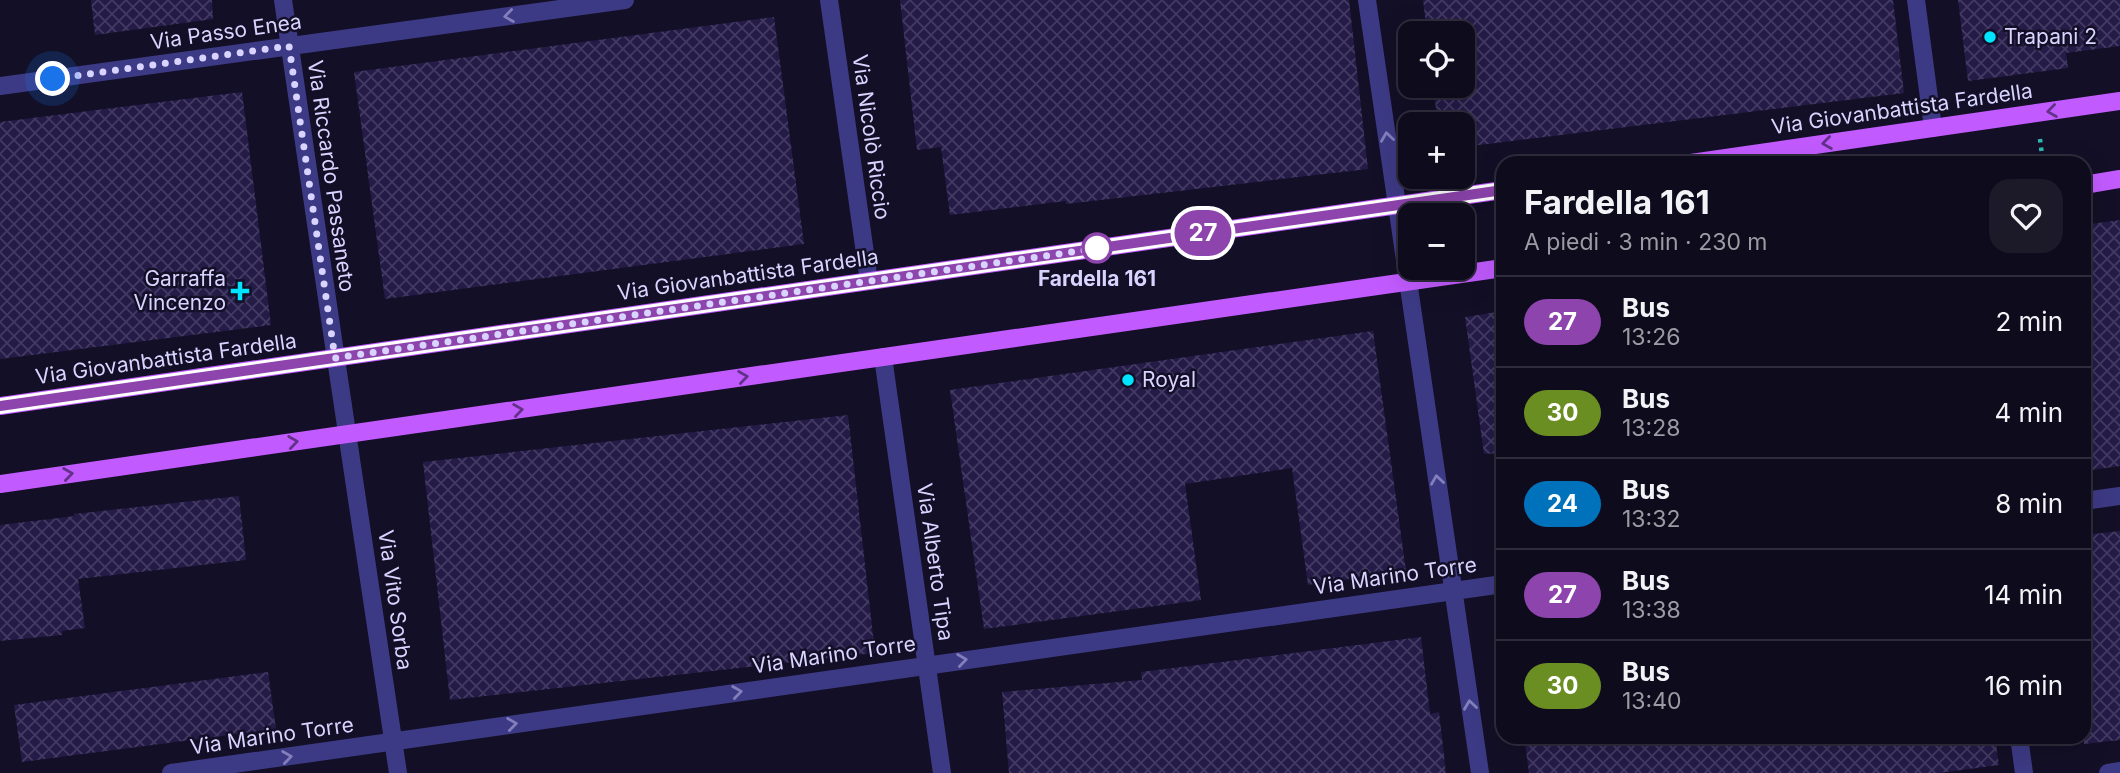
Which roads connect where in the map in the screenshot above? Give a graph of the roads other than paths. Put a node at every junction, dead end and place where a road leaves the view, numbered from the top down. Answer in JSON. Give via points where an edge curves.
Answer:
{"nodes":[{"id":1,"x":283,"y":0,"type":"edge"},
{"id":2,"x":625,"y":0,"type":"edge"},
{"id":3,"x":829,"y":0,"type":"edge"},
{"id":4,"x":1367,"y":0,"type":"edge"},
{"id":5,"x":1916,"y":0,"type":"edge"},
{"id":6,"x":289,"y":46,"type":"junction"},
{"id":7,"x":0,"y":86,"type":"edge"},
{"id":8,"x":2120,"y":101,"type":"edge"},
{"id":9,"x":1933,"y":128,"type":"junction"},
{"id":10,"x":1739,"y":156,"type":"edge"},
{"id":11,"x":2120,"y":179,"type":"edge"},
{"id":12,"x":2091,"y":183,"type":"edge"},
{"id":13,"x":1496,"y":191,"type":"edge"},
{"id":14,"x":1397,"y":205,"type":"junction"},
{"id":15,"x":1496,"y":269,"type":"edge"},
{"id":16,"x":869,"y":281,"type":"junction"},
{"id":17,"x":1408,"y":282,"type":"junction"},
{"id":18,"x":883,"y":357,"type":"junction"},
{"id":19,"x":335,"y":358,"type":"junction"},
{"id":20,"x":0,"y":406,"type":"edge"},
{"id":21,"x":348,"y":434,"type":"junction"},
{"id":22,"x":0,"y":484,"type":"edge"},
{"id":23,"x":2120,"y":496,"type":"edge"},
{"id":24,"x":2091,"y":500,"type":"edge"},
{"id":25,"x":1496,"y":584,"type":"edge"},
{"id":26,"x":1453,"y":591,"type":"junction"},
{"id":27,"x":926,"y":665,"type":"junction"},
{"id":28,"x":393,"y":741,"type":"junction"},
{"id":29,"x":2020,"y":744,"type":"edge"},
{"id":30,"x":2120,"y":771,"type":"edge"},
{"id":31,"x":170,"y":773,"type":"edge"},
{"id":32,"x":398,"y":773,"type":"edge"},
{"id":33,"x":942,"y":773,"type":"edge"},
{"id":34,"x":1480,"y":773,"type":"edge"},
{"id":35,"x":2024,"y":773,"type":"edge"},
{"id":36,"x":2108,"y":773,"type":"edge"}],
"edges":[{"from":1,"to":6,"type":"street","name":"Via Riccardo Passaneto"},
{"from":2,"to":6,"type":"street","name":"Via Passo Enea","one_way":true},
{"from":3,"to":16,"type":"street","name":"Via Nicolò Riccio"},
{"from":14,"to":4,"type":"street","one_way":true},
{"from":5,"to":9,"type":"street"},
{"from":6,"to":7,"type":"street","name":"Via Passo Enea"},
{"from":6,"to":19,"type":"street","name":"Via Riccardo Passaneto"},
{"from":8,"to":9,"type":"main road","name":"Via Giovanbattista Fardella","one_way":true},
{"from":9,"to":10,"type":"main road","name":"Via Giovanbattista Fardella","one_way":true},
{"from":11,"to":12,"type":"main road"},
{"from":13,"to":14,"type":"main road","name":"Via Giovanbattista Fardella"},
{"from":14,"to":16,"type":"main road","name":"Via Giovanbattista Fardella"},
{"from":14,"to":17,"type":"street"},
{"from":15,"to":17,"type":"main road"},
{"from":16,"to":19,"type":"main road","name":"Via Giovanbattista Fardella"},
{"from":17,"to":18,"type":"main road"},
{"from":26,"to":17,"type":"street","one_way":true},
{"from":21,"to":18,"type":"main road","one_way":true},
{"from":18,"to":27,"type":"street","name":"Via Alberto Tipa"},
{"from":19,"to":20,"type":"main road","name":"Via Giovanbattista Fardella"},
{"from":19,"to":21,"type":"street","name":"Via Riccardo Passaneto"},
{"from":22,"to":21,"type":"main road","one_way":true},
{"from":21,"to":28,"type":"street","name":"Via Vito Sorba"},
{"from":23,"to":24,"type":"street"},
{"from":25,"to":26,"type":"street","name":"Via Marino Torre"},
{"from":27,"to":26,"type":"street","name":"Via Marino Torre","one_way":true},
{"from":34,"to":26,"type":"street","one_way":true},
{"from":28,"to":27,"type":"street","name":"Via Marino Torre","one_way":true},
{"from":27,"to":33,"type":"street","name":"Via Alberto Tipa"},
{"from":31,"to":28,"type":"street","name":"Via Marino Torre","one_way":true},
{"from":28,"to":32,"type":"street","name":"Via Vito Sorba"},
{"from":29,"to":35,"type":"street"},
{"from":30,"to":36,"type":"street"}]}
